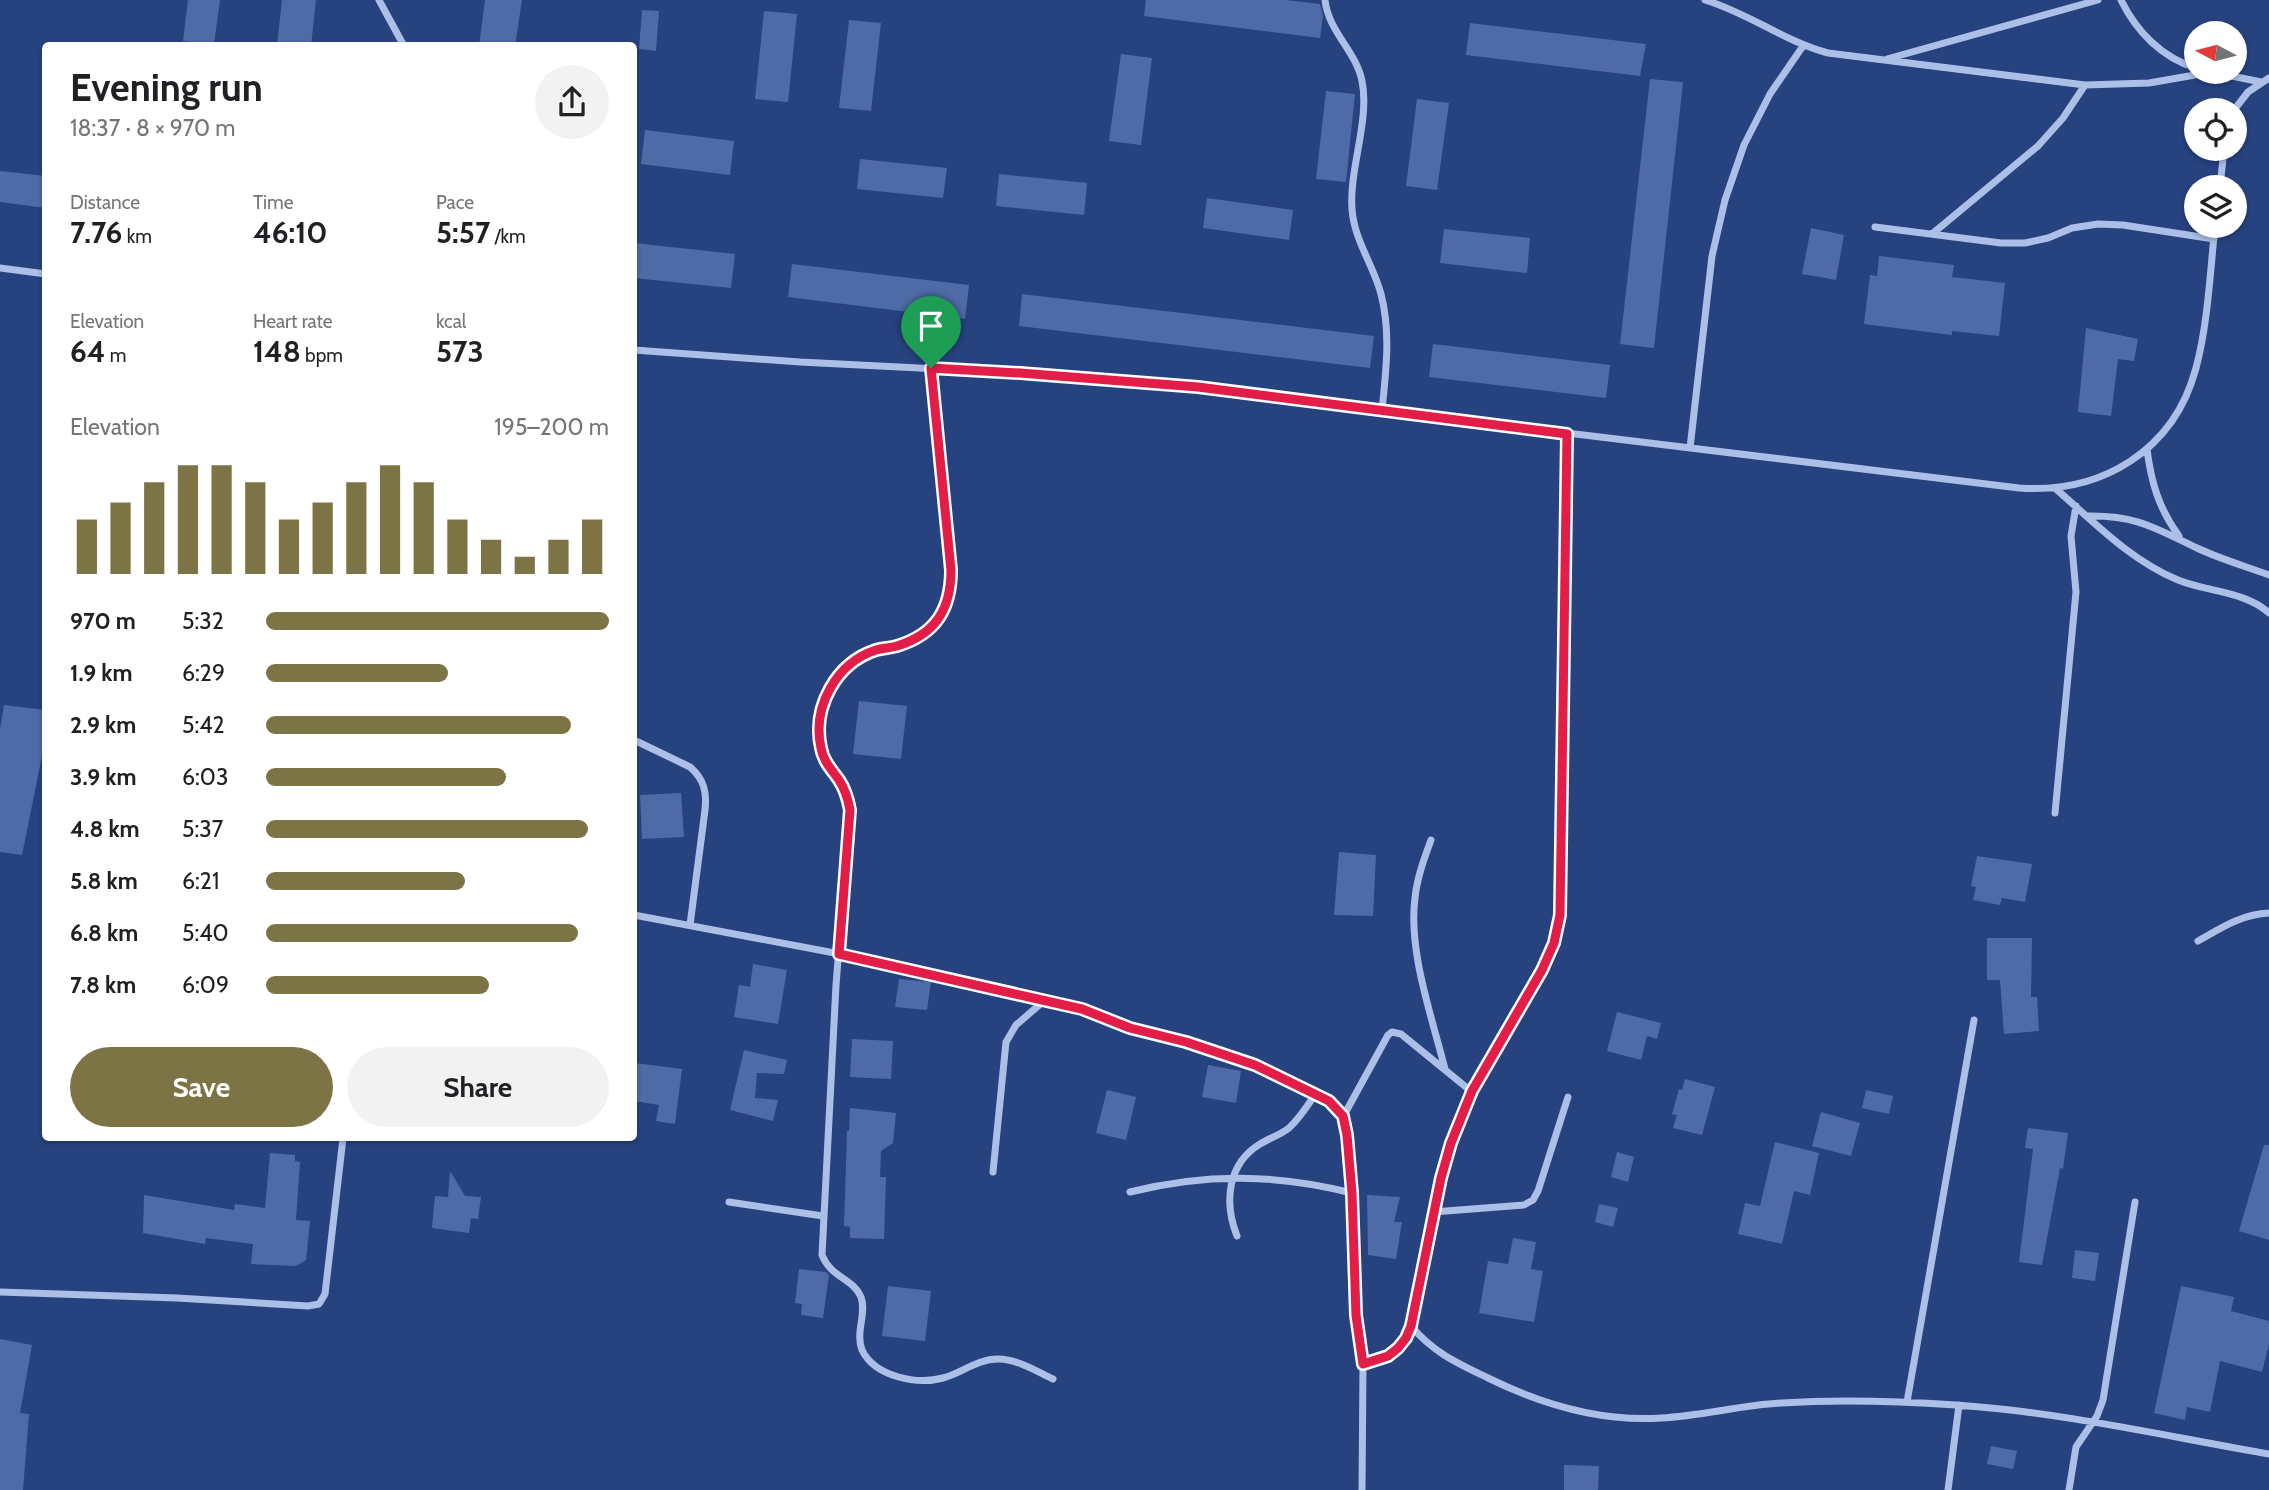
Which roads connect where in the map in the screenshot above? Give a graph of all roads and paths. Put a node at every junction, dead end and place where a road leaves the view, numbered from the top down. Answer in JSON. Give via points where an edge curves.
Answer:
{"nodes":[{"id":1,"x":379,"y":0,"type":"edge"},
{"id":2,"x":1325,"y":0,"type":"edge"},
{"id":3,"x":1704,"y":0,"type":"edge"},
{"id":4,"x":2098,"y":0,"type":"edge"},
{"id":5,"x":2121,"y":0,"type":"edge"},
{"id":6,"x":402,"y":42,"type":"edge"},
{"id":7,"x":1802,"y":46,"type":"junction"},
{"id":8,"x":1883,"y":60,"type":"junction"},
{"id":9,"x":2184,"y":63,"type":"edge"},
{"id":10,"x":2184,"y":77,"type":"edge"},
{"id":11,"x":2269,"y":78,"type":"edge"},
{"id":12,"x":2247,"y":79,"type":"edge"},
{"id":13,"x":2261,"y":82,"type":"junction"},
{"id":14,"x":2085,"y":85,"type":"junction"},
{"id":15,"x":2243,"y":98,"type":"edge"},
{"id":16,"x":1875,"y":227,"type":"dead end"},
{"id":17,"x":1932,"y":234,"type":"junction"},
{"id":18,"x":2214,"y":239,"type":"joint"},
{"id":19,"x":0,"y":268,"type":"edge"},
{"id":20,"x":42,"y":273,"type":"edge"},
{"id":21,"x":637,"y":350,"type":"edge"},
{"id":22,"x":931,"y":368,"type":"junction"},
{"id":23,"x":1382,"y":410,"type":"junction"},
{"id":24,"x":1567,"y":434,"type":"junction"},
{"id":25,"x":1689,"y":449,"type":"junction"},
{"id":26,"x":2147,"y":449,"type":"junction"},
{"id":27,"x":2056,"y":489,"type":"junction"},
{"id":28,"x":2076,"y":506,"type":"junction"},
{"id":29,"x":2087,"y":516,"type":"junction"},
{"id":30,"x":2181,"y":539,"type":"junction"},
{"id":31,"x":2269,"y":575,"type":"edge"},
{"id":32,"x":2269,"y":613,"type":"edge"},
{"id":33,"x":637,"y":741,"type":"edge"},
{"id":34,"x":2055,"y":813,"type":"dead end"},
{"id":35,"x":1431,"y":840,"type":"dead end"},
{"id":36,"x":2269,"y":913,"type":"edge"},
{"id":37,"x":637,"y":916,"type":"edge"},
{"id":38,"x":690,"y":925,"type":"junction"},
{"id":39,"x":2198,"y":941,"type":"dead end"},
{"id":40,"x":839,"y":954,"type":"junction"},
{"id":41,"x":1045,"y":1000,"type":"junction"},
{"id":42,"x":1974,"y":1020,"type":"dead end"},
{"id":43,"x":1445,"y":1069,"type":"junction"},
{"id":44,"x":1472,"y":1091,"type":"junction"},
{"id":45,"x":1316,"y":1093,"type":"junction"},
{"id":46,"x":1568,"y":1097,"type":"dead end"},
{"id":47,"x":1343,"y":1116,"type":"junction"},
{"id":48,"x":343,"y":1141,"type":"edge"},
{"id":49,"x":993,"y":1172,"type":"dead end"},
{"id":50,"x":1233,"y":1177,"type":"junction"},
{"id":51,"x":1130,"y":1192,"type":"dead end"},
{"id":52,"x":1352,"y":1193,"type":"junction"},
{"id":53,"x":729,"y":1202,"type":"dead end"},
{"id":54,"x":2135,"y":1202,"type":"dead end"},
{"id":55,"x":1433,"y":1212,"type":"junction"},
{"id":56,"x":823,"y":1216,"type":"junction"},
{"id":57,"x":1237,"y":1236,"type":"dead end"},
{"id":58,"x":0,"y":1292,"type":"edge"},
{"id":59,"x":1411,"y":1326,"type":"junction"},
{"id":60,"x":1363,"y":1364,"type":"junction"},
{"id":61,"x":1053,"y":1379,"type":"dead end"},
{"id":62,"x":1907,"y":1402,"type":"junction"},
{"id":63,"x":1959,"y":1405,"type":"junction"},
{"id":64,"x":2092,"y":1423,"type":"junction"},
{"id":65,"x":2269,"y":1454,"type":"edge"},
{"id":66,"x":1362,"y":1490,"type":"edge"},
{"id":67,"x":1948,"y":1490,"type":"edge"},
{"id":68,"x":2069,"y":1490,"type":"edge"}],
"edges":[{"from":1,"to":6,"type":"street"},
{"from":2,"to":23,"type":"street","via":[[1327,15],[1356,63],[1363,87],[1352,204],[1357,237],[1386,314]]},
{"from":3,"to":7,"type":"street"},
{"from":4,"to":8,"type":"street"},
{"from":5,"to":9,"type":"street","via":[[2140,31]]},
{"from":7,"to":8,"type":"street"},
{"from":7,"to":25,"type":"street","via":[[1744,145],[1725,200],[1712,256]]},
{"from":8,"to":14,"type":"street"},
{"from":10,"to":14,"type":"street"},
{"from":11,"to":13,"type":"street"},
{"from":12,"to":13,"type":"street"},
{"from":13,"to":15,"type":"street"},
{"from":14,"to":17,"type":"street","via":[[2052,133]]},
{"from":16,"to":17,"type":"street"},
{"from":17,"to":18,"type":"street","via":[[2025,243],[2098,224]]},
{"from":18,"to":26,"type":"street","via":[[2196,371],[2177,413]]},
{"from":19,"to":20,"type":"street"},
{"from":21,"to":22,"type":"street"},
{"from":22,"to":23,"type":"street","via":[[1185,386]]},
{"from":22,"to":40,"type":"street","via":[[951,590],[932,626],[916,639],[858,659],[829,689],[821,708],[821,750],[847,795],[850,810]]},
{"from":23,"to":24,"type":"street"},
{"from":24,"to":25,"type":"street"},
{"from":24,"to":44,"type":"street","via":[[1560,915],[1542,970]]},
{"from":25,"to":27,"type":"street"},
{"from":26,"to":27,"type":"street","via":[[2105,476]]},
{"from":26,"to":30,"type":"street","via":[[2157,498]]},
{"from":27,"to":28,"type":"street"},
{"from":28,"to":29,"type":"street"},
{"from":28,"to":34,"type":"street","via":[[2071,537],[2076,592]]},
{"from":29,"to":30,"type":"street","via":[[2126,518]]},
{"from":29,"to":32,"type":"street","via":[[2158,571],[2252,602]]},
{"from":30,"to":31,"type":"street"},
{"from":33,"to":38,"type":"street","via":[[690,767],[706,790]]},
{"from":35,"to":43,"type":"street","via":[[1414,900],[1414,937]]},
{"from":36,"to":39,"type":"street","via":[[2239,918]]},
{"from":37,"to":38,"type":"street"},
{"from":38,"to":40,"type":"street"},
{"from":40,"to":41,"type":"street"},
{"from":40,"to":56,"type":"street"},
{"from":41,"to":45,"type":"street","via":[[1221,1053]]},
{"from":41,"to":49,"type":"street","via":[[1016,1025],[1006,1042]]},
{"from":42,"to":62,"type":"street"},
{"from":43,"to":44,"type":"street"},
{"from":43,"to":47,"type":"street","via":[[1401,1034],[1392,1032]]},
{"from":44,"to":55,"type":"street","via":[[1451,1143]]},
{"from":45,"to":47,"type":"street"},
{"from":45,"to":50,"type":"street","via":[[1287,1130],[1251,1151]]},
{"from":46,"to":55,"type":"street","via":[[1533,1200],[1524,1205]]},
{"from":47,"to":52,"type":"street"},
{"from":48,"to":58,"type":"street","via":[[325,1294],[319,1304]]},
{"from":50,"to":51,"type":"street","via":[[1181,1181]]},
{"from":50,"to":52,"type":"street","via":[[1281,1179]]},
{"from":50,"to":57,"type":"street","via":[[1229,1201]]},
{"from":52,"to":60,"type":"street","via":[[1356,1315]]},
{"from":53,"to":56,"type":"street"},
{"from":54,"to":64,"type":"street","via":[[2103,1400]]},
{"from":55,"to":59,"type":"street"},
{"from":56,"to":61,"type":"street","via":[[822,1255],[831,1271],[860,1296],[861,1348],[875,1366],[898,1376],[927,1380],[1001,1359]]},
{"from":59,"to":60,"type":"street","via":[[1398,1348],[1376,1362]]},
{"from":59,"to":62,"type":"street","via":[[1443,1356],[1504,1386],[1547,1404],[1592,1415],[1661,1418],[1783,1402]]},
{"from":60,"to":66,"type":"street"},
{"from":62,"to":63,"type":"street"},
{"from":63,"to":64,"type":"street"},
{"from":63,"to":67,"type":"street"},
{"from":64,"to":65,"type":"street"},
{"from":64,"to":68,"type":"street","via":[[2076,1447]]}]}
